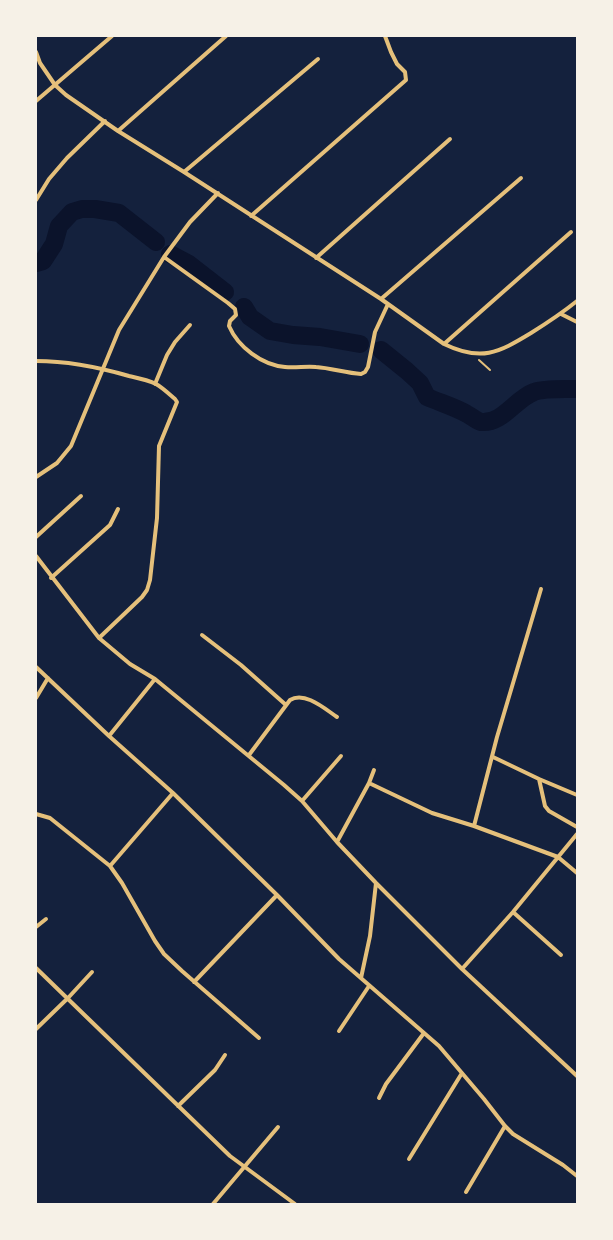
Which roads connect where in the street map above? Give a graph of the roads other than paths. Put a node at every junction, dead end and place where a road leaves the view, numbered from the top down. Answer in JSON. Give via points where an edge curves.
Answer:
{"nodes":[{"id":1,"x":112,"y":36,"type":"edge"},
{"id":2,"x":226,"y":36,"type":"edge"},
{"id":3,"x":385,"y":36,"type":"edge"},
{"id":4,"x":36,"y":52,"type":"edge"},
{"id":5,"x":318,"y":59,"type":"dead end"},
{"id":6,"x":55,"y":85,"type":"junction"},
{"id":7,"x":36,"y":100,"type":"edge"},
{"id":8,"x":105,"y":121,"type":"junction"},
{"id":9,"x":118,"y":131,"type":"junction"},
{"id":10,"x":450,"y":139,"type":"dead end"},
{"id":11,"x":184,"y":172,"type":"junction"},
{"id":12,"x":521,"y":178,"type":"dead end"},
{"id":13,"x":218,"y":193,"type":"junction"},
{"id":14,"x":36,"y":200,"type":"edge"},
{"id":15,"x":251,"y":216,"type":"junction"},
{"id":16,"x":571,"y":232,"type":"dead end"},
{"id":17,"x":164,"y":257,"type":"junction"},
{"id":18,"x":316,"y":258,"type":"junction"},
{"id":19,"x":381,"y":299,"type":"junction"},
{"id":20,"x":577,"y":301,"type":"edge"},
{"id":21,"x":388,"y":304,"type":"junction"},
{"id":22,"x":561,"y":314,"type":"junction"},
{"id":23,"x":577,"y":322,"type":"edge"},
{"id":24,"x":190,"y":325,"type":"dead end"},
{"id":25,"x":444,"y":344,"type":"junction"},
{"id":26,"x":36,"y":361,"type":"edge"},
{"id":27,"x":103,"y":368,"type":"junction"},
{"id":28,"x":155,"y":384,"type":"junction"},
{"id":29,"x":36,"y":477,"type":"edge"},
{"id":30,"x":81,"y":496,"type":"dead end"},
{"id":31,"x":118,"y":510,"type":"dead end"},
{"id":32,"x":36,"y":538,"type":"edge"},
{"id":33,"x":36,"y":556,"type":"edge"},
{"id":34,"x":51,"y":578,"type":"junction"},
{"id":35,"x":541,"y":589,"type":"dead end"},
{"id":36,"x":202,"y":635,"type":"dead end"},
{"id":37,"x":99,"y":638,"type":"junction"},
{"id":38,"x":36,"y":667,"type":"edge"},
{"id":39,"x":48,"y":678,"type":"junction"},
{"id":40,"x":155,"y":679,"type":"junction"},
{"id":41,"x":36,"y":698,"type":"edge"},
{"id":42,"x":286,"y":705,"type":"junction"},
{"id":43,"x":337,"y":717,"type":"dead end"},
{"id":44,"x":109,"y":736,"type":"junction"},
{"id":45,"x":249,"y":755,"type":"junction"},
{"id":46,"x":341,"y":756,"type":"dead end"},
{"id":47,"x":493,"y":757,"type":"junction"},
{"id":48,"x":374,"y":770,"type":"dead end"},
{"id":49,"x":539,"y":779,"type":"junction"},
{"id":50,"x":369,"y":783,"type":"junction"},
{"id":51,"x":173,"y":793,"type":"junction"},
{"id":52,"x":577,"y":796,"type":"edge"},
{"id":53,"x":302,"y":801,"type":"junction"},
{"id":54,"x":36,"y":814,"type":"edge"},
{"id":55,"x":474,"y":826,"type":"junction"},
{"id":56,"x":577,"y":827,"type":"edge"},
{"id":57,"x":577,"y":834,"type":"edge"},
{"id":58,"x":337,"y":842,"type":"junction"},
{"id":59,"x":558,"y":857,"type":"junction"},
{"id":60,"x":110,"y":866,"type":"junction"},
{"id":61,"x":577,"y":873,"type":"edge"},
{"id":62,"x":376,"y":883,"type":"junction"},
{"id":63,"x":277,"y":895,"type":"junction"},
{"id":64,"x":512,"y":912,"type":"junction"},
{"id":65,"x":46,"y":919,"type":"dead end"},
{"id":66,"x":36,"y":927,"type":"edge"},
{"id":67,"x":561,"y":955,"type":"dead end"},
{"id":68,"x":36,"y":968,"type":"edge"},
{"id":69,"x":462,"y":970,"type":"junction"},
{"id":70,"x":92,"y":972,"type":"dead end"},
{"id":71,"x":361,"y":978,"type":"junction"},
{"id":72,"x":194,"y":982,"type":"junction"},
{"id":73,"x":369,"y":986,"type":"junction"},
{"id":74,"x":68,"y":998,"type":"junction"},
{"id":75,"x":36,"y":1029,"type":"edge"},
{"id":76,"x":339,"y":1031,"type":"dead end"},
{"id":77,"x":424,"y":1033,"type":"junction"},
{"id":78,"x":259,"y":1038,"type":"dead end"},
{"id":79,"x":225,"y":1055,"type":"dead end"},
{"id":80,"x":462,"y":1073,"type":"junction"},
{"id":81,"x":577,"y":1075,"type":"edge"},
{"id":82,"x":379,"y":1098,"type":"dead end"},
{"id":83,"x":178,"y":1106,"type":"junction"},
{"id":84,"x":505,"y":1126,"type":"junction"},
{"id":85,"x":278,"y":1127,"type":"dead end"},
{"id":86,"x":409,"y":1159,"type":"dead end"},
{"id":87,"x":244,"y":1167,"type":"junction"},
{"id":88,"x":577,"y":1176,"type":"edge"},
{"id":89,"x":466,"y":1192,"type":"dead end"},
{"id":90,"x":213,"y":1204,"type":"edge"},
{"id":91,"x":295,"y":1204,"type":"edge"}],
"edges":[{"from":1,"to":6,"type":"street"},
{"from":2,"to":9,"type":"street"},
{"from":3,"to":15,"type":"street","via":[[397,64],[405,72],[406,80]]},
{"from":4,"to":6,"type":"street","via":[[40,63]]},
{"from":5,"to":11,"type":"street"},
{"from":6,"to":7,"type":"street"},
{"from":6,"to":8,"type":"street"},
{"from":8,"to":9,"type":"street"},
{"from":8,"to":14,"type":"street","via":[[67,158]]},
{"from":9,"to":11,"type":"street"},
{"from":10,"to":18,"type":"street"},
{"from":11,"to":13,"type":"street"},
{"from":12,"to":19,"type":"street"},
{"from":13,"to":15,"type":"street"},
{"from":13,"to":17,"type":"street","via":[[190,222]]},
{"from":15,"to":18,"type":"street"},
{"from":16,"to":25,"type":"street"},
{"from":17,"to":21,"type":"street","via":[[236,309],[236,315],[228,324],[244,347],[256,357],[280,367],[321,367],[356,374],[365,372],[375,332]]},
{"from":17,"to":27,"type":"street","via":[[119,330]]},
{"from":18,"to":19,"type":"street"},
{"from":19,"to":21,"type":"street"},
{"from":20,"to":22,"type":"street"},
{"from":21,"to":25,"type":"street"},
{"from":22,"to":23,"type":"street"},
{"from":22,"to":25,"type":"street","via":[[501,350],[470,353]]},
{"from":24,"to":28,"type":"street","via":[[174,342]]},
{"from":26,"to":27,"type":"street","via":[[59,361]]},
{"from":27,"to":28,"type":"street"},
{"from":27,"to":29,"type":"street","via":[[71,446],[57,463]]},
{"from":28,"to":37,"type":"street","via":[[177,402],[159,446],[157,518],[150,580],[142,597]]},
{"from":30,"to":32,"type":"street"},
{"from":31,"to":34,"type":"street","via":[[110,525]]},
{"from":33,"to":34,"type":"street"},
{"from":34,"to":37,"type":"street"},
{"from":35,"to":47,"type":"street"},
{"from":36,"to":42,"type":"street","via":[[242,665]]},
{"from":37,"to":40,"type":"street","via":[[130,664]]},
{"from":38,"to":39,"type":"street"},
{"from":39,"to":41,"type":"street"},
{"from":39,"to":44,"type":"street"},
{"from":40,"to":44,"type":"street"},
{"from":40,"to":45,"type":"street"},
{"from":42,"to":43,"type":"street","via":[[290,700],[299,697],[309,700]]},
{"from":42,"to":45,"type":"street"},
{"from":44,"to":51,"type":"street"},
{"from":45,"to":53,"type":"street"},
{"from":46,"to":53,"type":"street"},
{"from":47,"to":49,"type":"street"},
{"from":47,"to":55,"type":"street"},
{"from":48,"to":50,"type":"street"},
{"from":49,"to":52,"type":"street"},
{"from":49,"to":56,"type":"street","via":[[545,806]]},
{"from":50,"to":55,"type":"street","via":[[432,813]]},
{"from":50,"to":58,"type":"street"},
{"from":51,"to":60,"type":"street"},
{"from":51,"to":63,"type":"street"},
{"from":53,"to":58,"type":"street"},
{"from":54,"to":60,"type":"street","via":[[50,818]]},
{"from":55,"to":59,"type":"street"},
{"from":57,"to":59,"type":"street"},
{"from":58,"to":62,"type":"street"},
{"from":59,"to":61,"type":"street"},
{"from":59,"to":64,"type":"street"},
{"from":60,"to":72,"type":"street","via":[[160,949]]},
{"from":62,"to":69,"type":"street"},
{"from":62,"to":71,"type":"street","via":[[370,936]]},
{"from":63,"to":71,"type":"street"},
{"from":63,"to":72,"type":"street"},
{"from":64,"to":67,"type":"street"},
{"from":64,"to":69,"type":"street"},
{"from":65,"to":66,"type":"street"},
{"from":68,"to":74,"type":"street"},
{"from":69,"to":81,"type":"street"},
{"from":70,"to":74,"type":"street"},
{"from":71,"to":73,"type":"street"},
{"from":72,"to":78,"type":"street"},
{"from":73,"to":76,"type":"street"},
{"from":73,"to":77,"type":"street"},
{"from":74,"to":75,"type":"street"},
{"from":74,"to":83,"type":"street"},
{"from":77,"to":80,"type":"street"},
{"from":77,"to":82,"type":"street","via":[[386,1084]]},
{"from":79,"to":83,"type":"street","via":[[215,1070]]},
{"from":80,"to":84,"type":"street"},
{"from":80,"to":86,"type":"street"},
{"from":83,"to":87,"type":"street"},
{"from":84,"to":88,"type":"street","via":[[512,1134]]},
{"from":84,"to":89,"type":"street"},
{"from":85,"to":87,"type":"street"},
{"from":87,"to":90,"type":"street"},
{"from":87,"to":91,"type":"street"}]}
